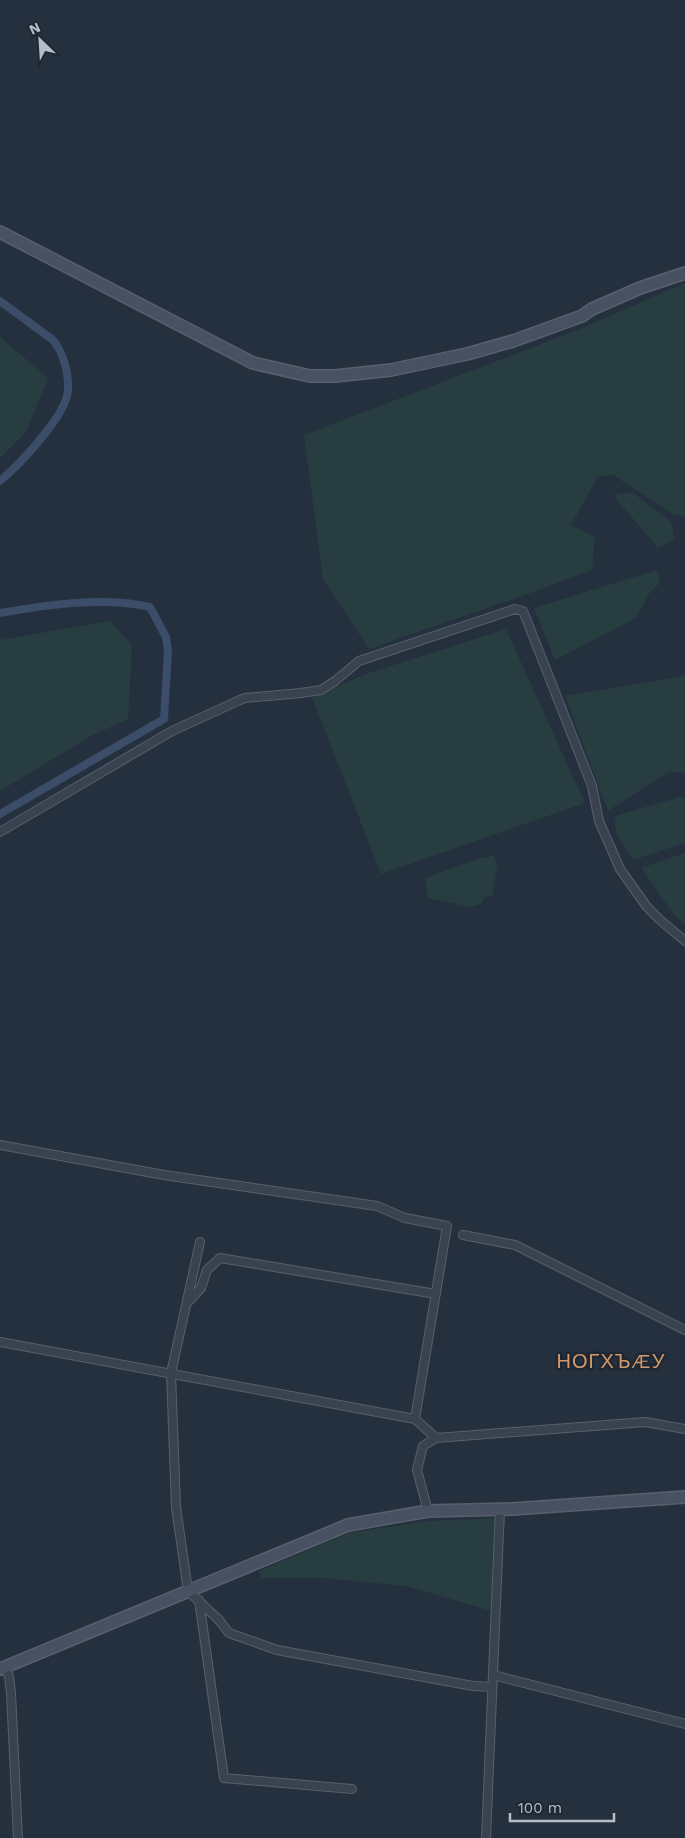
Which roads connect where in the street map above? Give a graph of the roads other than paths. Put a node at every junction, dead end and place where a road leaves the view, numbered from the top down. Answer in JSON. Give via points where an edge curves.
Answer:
{"nodes":[{"id":1,"x":0,"y":232,"type":"edge"},
{"id":2,"x":685,"y":273,"type":"edge"},
{"id":3,"x":0,"y":832,"type":"edge"},
{"id":4,"x":685,"y":941,"type":"edge"},
{"id":5,"x":0,"y":1145,"type":"edge"},
{"id":6,"x":464,"y":1235,"type":"dead end"},
{"id":7,"x":200,"y":1242,"type":"dead end"},
{"id":8,"x":436,"y":1294,"type":"junction"},
{"id":9,"x":186,"y":1304,"type":"junction"},
{"id":10,"x":685,"y":1330,"type":"edge"},
{"id":11,"x":0,"y":1342,"type":"edge"},
{"id":12,"x":171,"y":1373,"type":"junction"},
{"id":13,"x":415,"y":1418,"type":"junction"},
{"id":14,"x":685,"y":1429,"type":"edge"},
{"id":15,"x":436,"y":1438,"type":"junction"},
{"id":16,"x":685,"y":1497,"type":"edge"},
{"id":17,"x":500,"y":1509,"type":"junction"},
{"id":18,"x":428,"y":1511,"type":"junction"},
{"id":19,"x":188,"y":1590,"type":"junction"},
{"id":20,"x":199,"y":1600,"type":"junction"},
{"id":21,"x":3,"y":1668,"type":"edge"},
{"id":22,"x":493,"y":1675,"type":"junction"},
{"id":23,"x":492,"y":1687,"type":"junction"},
{"id":24,"x":685,"y":1724,"type":"edge"},
{"id":25,"x":352,"y":1789,"type":"dead end"},
{"id":26,"x":18,"y":1838,"type":"edge"},
{"id":27,"x":486,"y":1838,"type":"edge"}],
"edges":[{"from":1,"to":2,"type":"street","via":[[253,363],[310,376],[391,370],[513,342],[582,316],[640,288]]},
{"from":3,"to":4,"type":"street","via":[[172,731],[240,700],[321,690],[359,661],[514,609],[523,611],[530,626],[592,786],[599,821],[620,869],[647,907]]},
{"from":5,"to":8,"type":"street","via":[[164,1175],[377,1206],[405,1218],[447,1226]]},
{"from":6,"to":10,"type":"street","via":[[516,1246]]},
{"from":7,"to":9,"type":"street"},
{"from":8,"to":9,"type":"street","via":[[220,1258],[207,1270],[201,1288]]},
{"from":8,"to":13,"type":"street"},
{"from":9,"to":12,"type":"street"},
{"from":11,"to":12,"type":"street"},
{"from":12,"to":13,"type":"street"},
{"from":12,"to":19,"type":"street","via":[[176,1507]]},
{"from":13,"to":15,"type":"street"},
{"from":14,"to":15,"type":"street","via":[[645,1422]]},
{"from":15,"to":18,"type":"street","via":[[423,1446],[417,1470]]},
{"from":16,"to":17,"type":"street"},
{"from":17,"to":18,"type":"street"},
{"from":17,"to":22,"type":"street"},
{"from":18,"to":19,"type":"street","via":[[348,1525]]},
{"from":19,"to":20,"type":"street"},
{"from":19,"to":21,"type":"street"},
{"from":20,"to":23,"type":"street","via":[[229,1634],[277,1650]]},
{"from":20,"to":25,"type":"street","via":[[224,1778]]},
{"from":21,"to":26,"type":"street","via":[[9,1676],[11,1693]]},
{"from":22,"to":23,"type":"street"},
{"from":22,"to":24,"type":"street"},
{"from":23,"to":27,"type":"street"}]}
